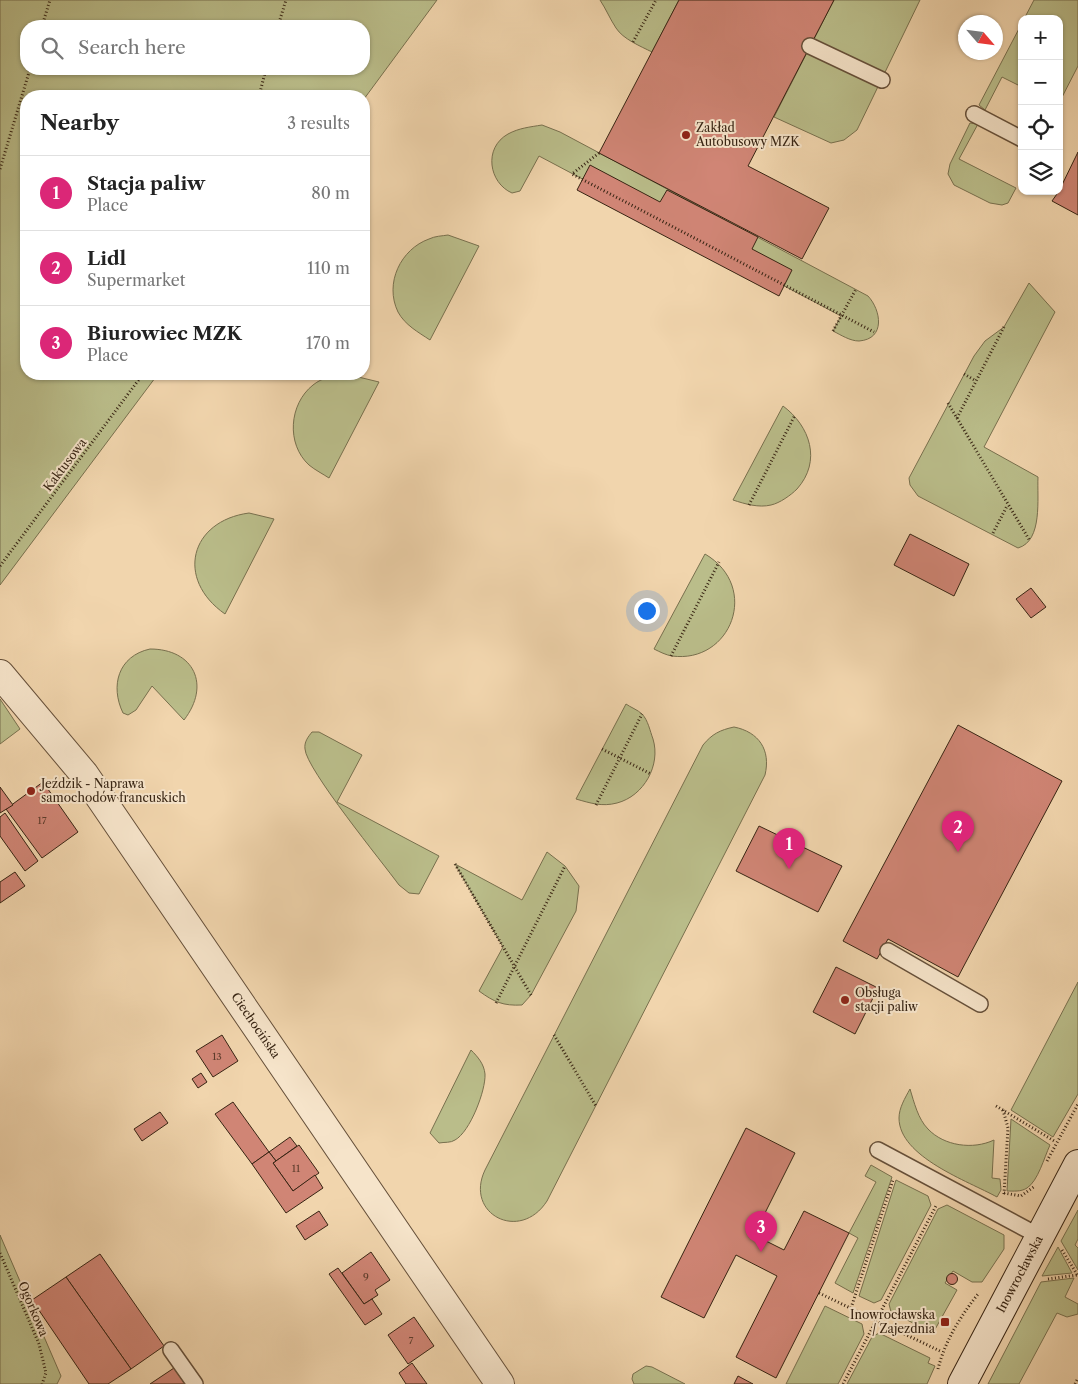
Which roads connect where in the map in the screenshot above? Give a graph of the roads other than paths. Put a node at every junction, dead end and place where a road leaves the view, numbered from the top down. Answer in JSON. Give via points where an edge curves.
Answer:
{"nodes":[{"id":1,"x":810,"y":46,"type":"dead end"},
{"id":2,"x":882,"y":80,"type":"dead end"},
{"id":3,"x":974,"y":114,"type":"dead end"},
{"id":4,"x":1018,"y":137,"type":"edge"},
{"id":5,"x":0,"y":674,"type":"edge"},
{"id":6,"x":888,"y":951,"type":"dead end"},
{"id":7,"x":980,"y":1004,"type":"dead end"},
{"id":8,"x":878,"y":1150,"type":"dead end"},
{"id":9,"x":1071,"y":1155,"type":"edge"},
{"id":10,"x":1050,"y":1242,"type":"junction"},
{"id":11,"x":171,"y":1350,"type":"dead end"},
{"id":12,"x":195,"y":1384,"type":"edge"},
{"id":13,"x":500,"y":1384,"type":"edge"},
{"id":14,"x":962,"y":1384,"type":"edge"}],
"edges":[{"from":1,"to":2,"type":"lane"},
{"from":3,"to":4,"type":"lane"},
{"from":5,"to":13,"type":"street","name":"Ciechocińska","via":[[84,774]]},
{"from":6,"to":7,"type":"lane"},
{"from":8,"to":10,"type":"lane"},
{"from":9,"to":10,"type":"street","name":"Inowrocławska"},
{"from":10,"to":14,"type":"street","name":"Inowrocławska"},
{"from":11,"to":12,"type":"lane"}]}
